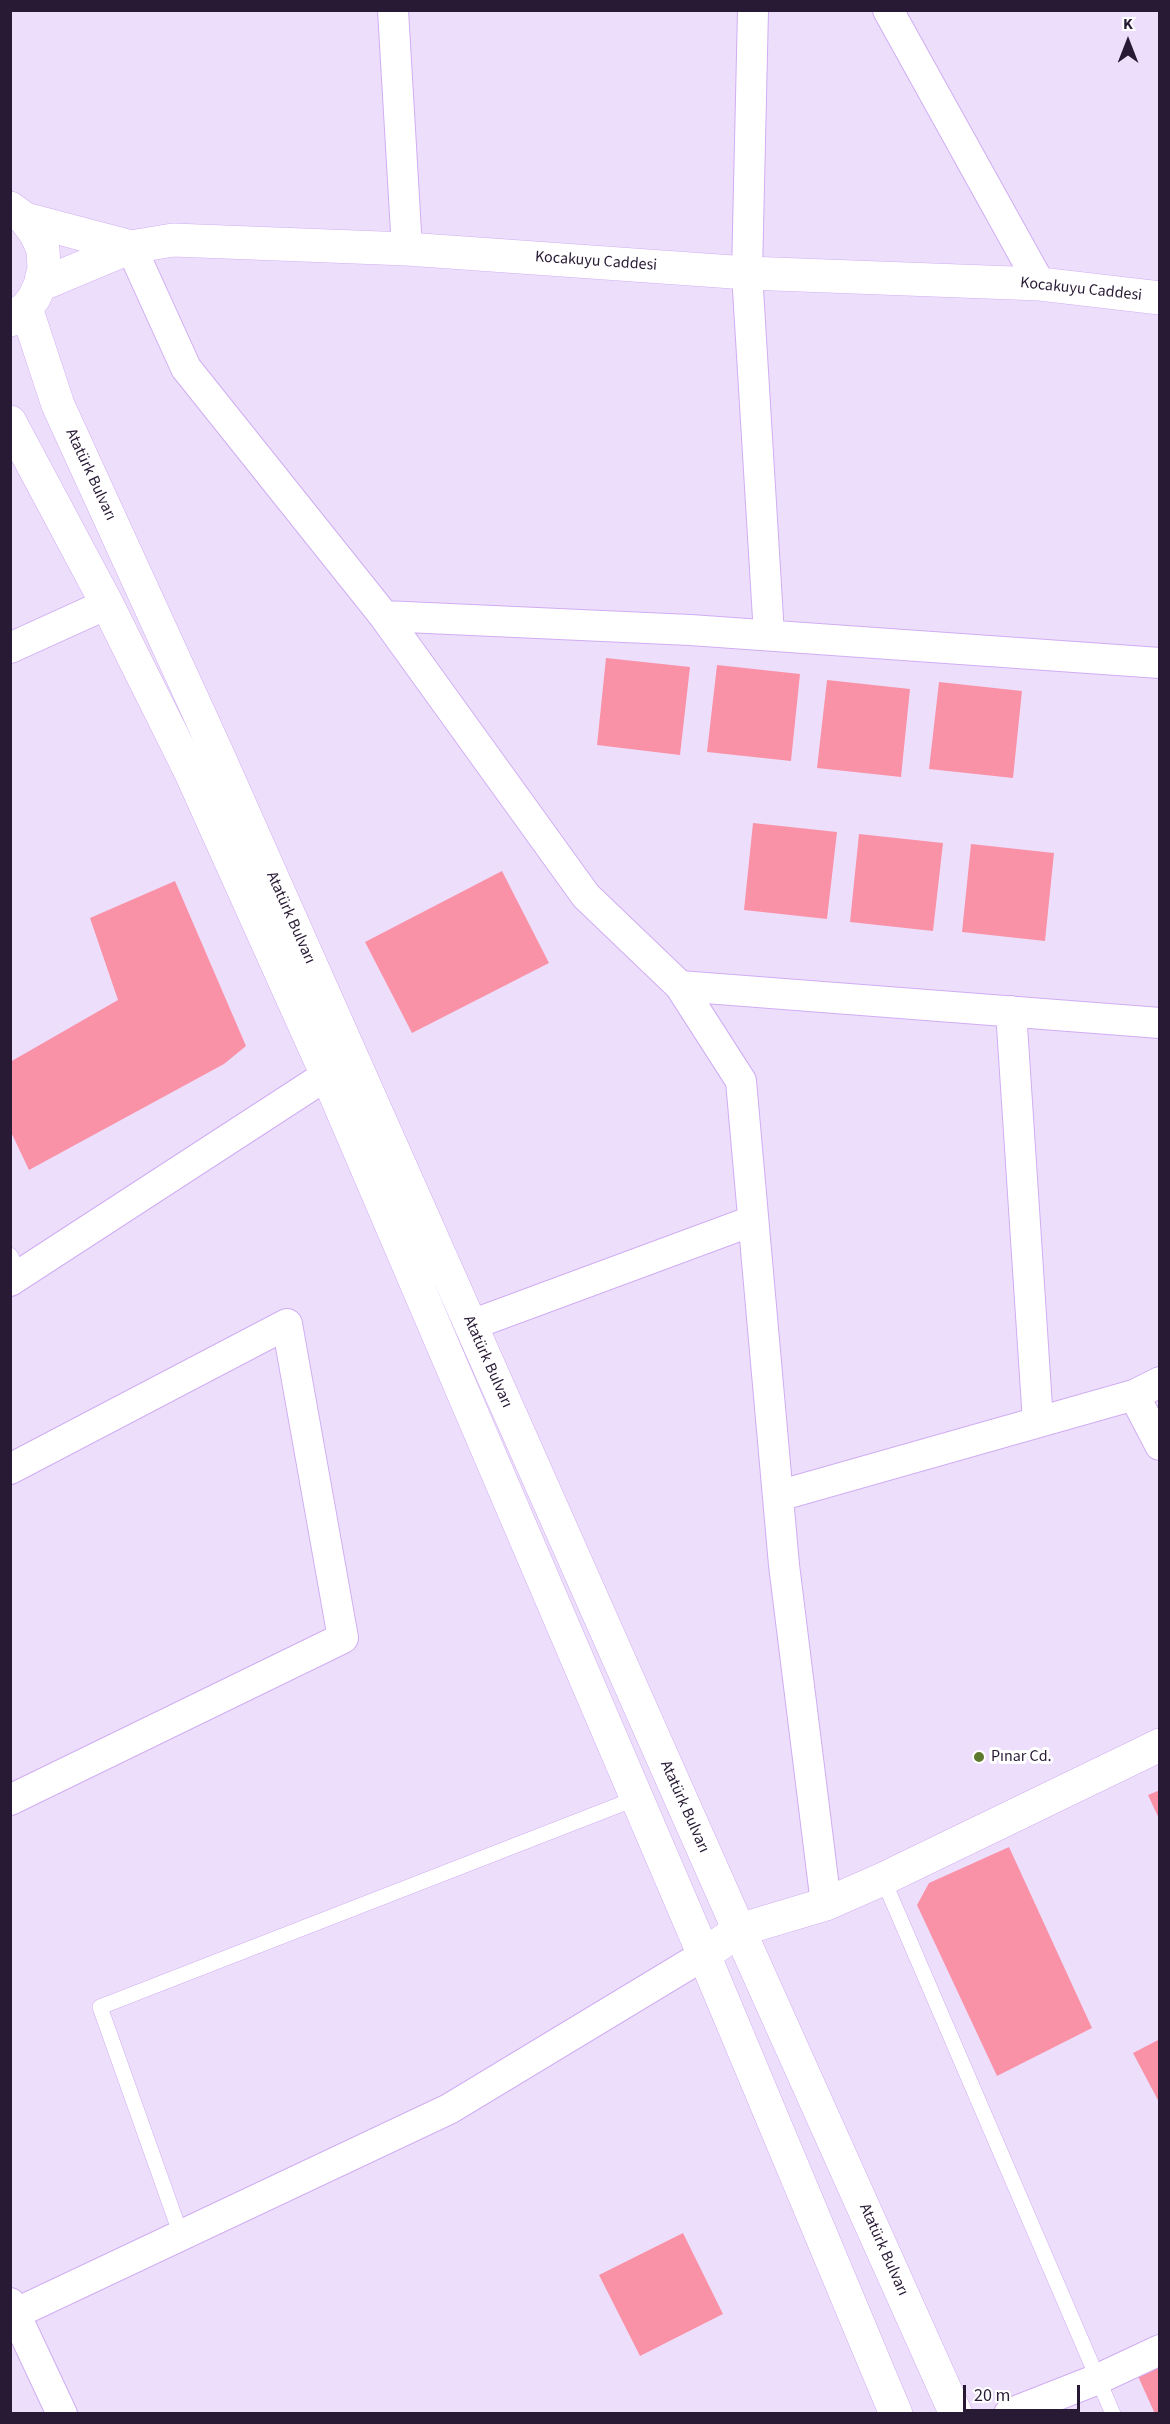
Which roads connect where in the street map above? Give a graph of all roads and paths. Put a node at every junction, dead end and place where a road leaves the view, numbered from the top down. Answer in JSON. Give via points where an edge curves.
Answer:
{"nodes":[{"id":1,"x":393,"y":10,"type":"edge"},
{"id":2,"x":753,"y":10,"type":"edge"},
{"id":3,"x":888,"y":10,"type":"edge"},
{"id":4,"x":18,"y":214,"type":"edge"},
{"id":5,"x":131,"y":247,"type":"junction"},
{"id":6,"x":407,"y":249,"type":"junction"},
{"id":7,"x":747,"y":273,"type":"junction"},
{"id":8,"x":1040,"y":284,"type":"junction"},
{"id":9,"x":1160,"y":298,"type":"edge"},
{"id":10,"x":26,"y":304,"type":"edge"},
{"id":11,"x":10,"y":422,"type":"edge"},
{"id":12,"x":107,"y":604,"type":"junction"},
{"id":13,"x":384,"y":616,"type":"junction"},
{"id":14,"x":769,"y":635,"type":"junction"},
{"id":15,"x":10,"y":648,"type":"edge"},
{"id":16,"x":1160,"y":663,"type":"edge"},
{"id":17,"x":680,"y":986,"type":"junction"},
{"id":18,"x":1011,"y":1011,"type":"junction"},
{"id":19,"x":1160,"y":1023,"type":"edge"},
{"id":20,"x":327,"y":1074,"type":"junction"},
{"id":21,"x":752,"y":1221,"type":"junction"},
{"id":22,"x":14,"y":1270,"type":"edge"},
{"id":23,"x":471,"y":1325,"type":"junction"},
{"id":24,"x":1147,"y":1389,"type":"edge"},
{"id":25,"x":1038,"y":1422,"type":"junction"},
{"id":26,"x":1160,"y":1445,"type":"edge"},
{"id":27,"x":10,"y":1469,"type":"edge"},
{"id":28,"x":778,"y":1496,"type":"junction"},
{"id":29,"x":1160,"y":1745,"type":"edge"},
{"id":30,"x":637,"y":1798,"type":"junction"},
{"id":31,"x":10,"y":1800,"type":"edge"},
{"id":32,"x":883,"y":1880,"type":"junction"},
{"id":33,"x":826,"y":1904,"type":"junction"},
{"id":34,"x":739,"y":1930,"type":"junction"},
{"id":35,"x":704,"y":1954,"type":"junction"},
{"id":36,"x":181,"y":2235,"type":"junction"},
{"id":37,"x":12,"y":2311,"type":"edge"},
{"id":38,"x":1160,"y":2350,"type":"edge"},
{"id":39,"x":1098,"y":2379,"type":"junction"},
{"id":40,"x":62,"y":2414,"type":"edge"},
{"id":41,"x":896,"y":2414,"type":"edge"},
{"id":42,"x":956,"y":2414,"type":"edge"},
{"id":43,"x":1009,"y":2414,"type":"edge"},
{"id":44,"x":1113,"y":2414,"type":"edge"}],
"edges":[{"from":1,"to":6,"type":"street"},
{"from":2,"to":7,"type":"street"},
{"from":3,"to":8,"type":"street"},
{"from":4,"to":5,"type":"main road"},
{"from":4,"to":10,"type":"main road","via":[[36,234],[43,250],[44,268]]},
{"from":5,"to":6,"type":"main road","name":"Kocakuyu Caddesi","via":[[173,240]]},
{"from":5,"to":10,"type":"main road","name":"Kocakuyu Caddesi"},
{"from":5,"to":13,"type":"street","via":[[186,368]]},
{"from":6,"to":7,"type":"main road","name":"Kocakuyu Caddesi"},
{"from":7,"to":8,"type":"main road","name":"Kocakuyu Caddesi"},
{"from":7,"to":14,"type":"street"},
{"from":8,"to":9,"type":"main road","name":"Kocakuyu Caddesi"},
{"from":10,"to":23,"type":"main road","name":"Atatürk Bulvarı","via":[[58,405]]},
{"from":11,"to":12,"type":"main road","name":"Atatürk Bulvarı"},
{"from":12,"to":15,"type":"street"},
{"from":12,"to":20,"type":"main road","name":"Atatürk Bulvarı","via":[[191,773]]},
{"from":13,"to":14,"type":"street"},
{"from":13,"to":17,"type":"street","via":[[586,896]]},
{"from":14,"to":16,"type":"street"},
{"from":17,"to":18,"type":"street"},
{"from":17,"to":21,"type":"street","via":[[741,1081]]},
{"from":18,"to":19,"type":"street"},
{"from":18,"to":25,"type":"street"},
{"from":20,"to":22,"type":"street"},
{"from":20,"to":30,"type":"main road","name":"Atatürk Bulvarı"},
{"from":21,"to":23,"type":"street"},
{"from":21,"to":28,"type":"street"},
{"from":23,"to":34,"type":"main road","name":"Atatürk Bulvarı"},
{"from":24,"to":25,"type":"street"},
{"from":24,"to":26,"type":"street"},
{"from":25,"to":28,"type":"street"},
{"from":27,"to":31,"type":"street","via":[[287,1324],[343,1638]]},
{"from":28,"to":33,"type":"street"},
{"from":29,"to":32,"type":"main road"},
{"from":30,"to":35,"type":"main road","name":"Atatürk Bulvarı"},
{"from":30,"to":36,"type":"lane","via":[[100,2007]]},
{"from":32,"to":33,"type":"main road"},
{"from":32,"to":39,"type":"lane"},
{"from":33,"to":34,"type":"main road"},
{"from":34,"to":35,"type":"main road"},
{"from":34,"to":42,"type":"main road","name":"Atatürk Bulvarı"},
{"from":35,"to":36,"type":"street","via":[[449,2109]]},
{"from":35,"to":41,"type":"main road","name":"Atatürk Bulvarı"},
{"from":36,"to":37,"type":"street"},
{"from":37,"to":40,"type":"street"},
{"from":38,"to":39,"type":"street"},
{"from":39,"to":43,"type":"street"},
{"from":39,"to":44,"type":"lane"}]}
